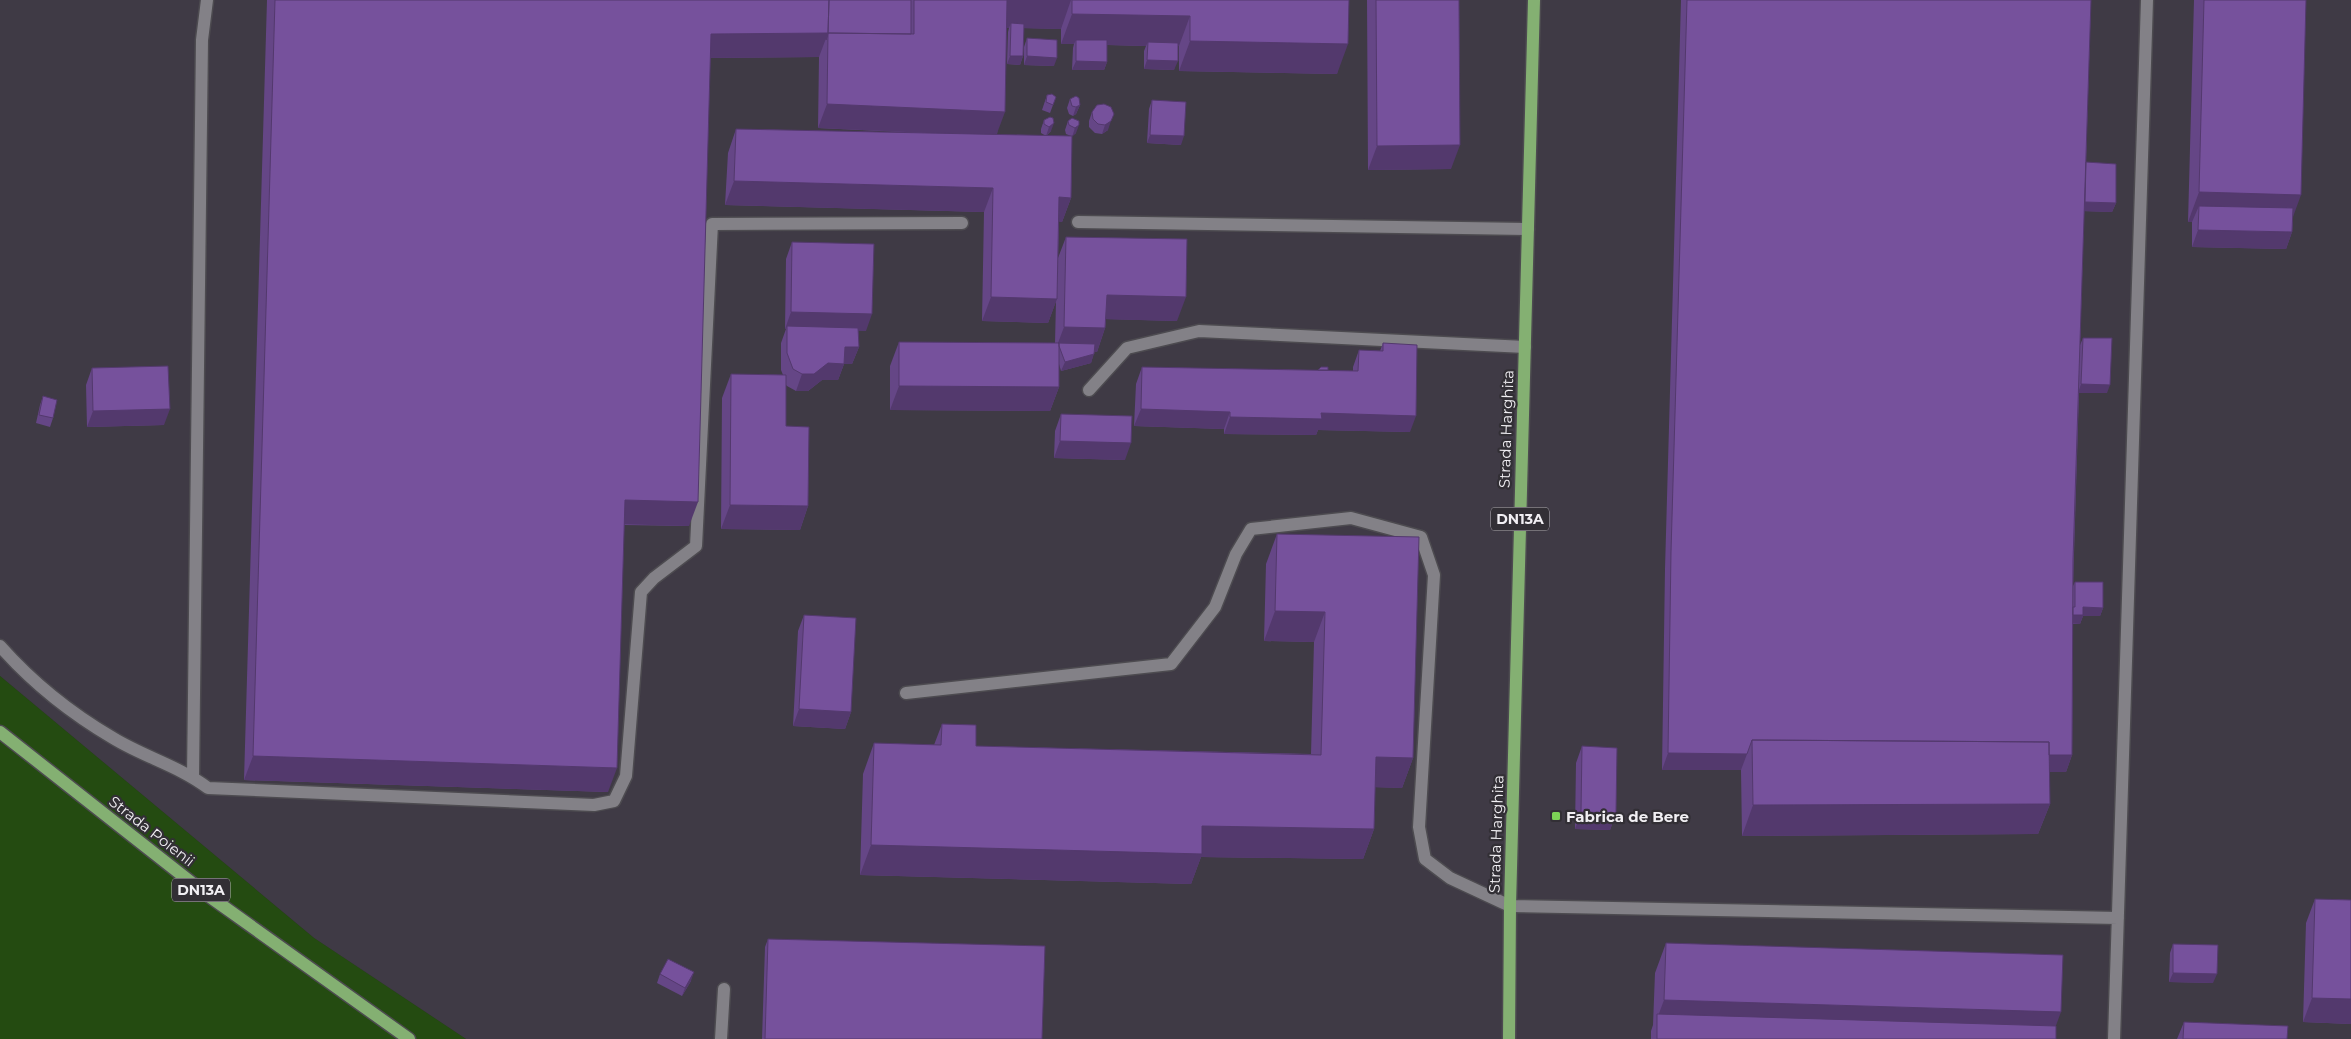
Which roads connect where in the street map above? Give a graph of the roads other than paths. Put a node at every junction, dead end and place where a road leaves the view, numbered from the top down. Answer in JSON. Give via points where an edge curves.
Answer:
{"nodes":[{"id":1,"x":207,"y":0,"type":"edge"},
{"id":2,"x":1534,"y":0,"type":"edge"},
{"id":3,"x":2148,"y":0,"type":"edge"},
{"id":4,"x":1078,"y":222,"type":"dead end"},
{"id":5,"x":962,"y":223,"type":"dead end"},
{"id":6,"x":1528,"y":228,"type":"junction"},
{"id":7,"x":1525,"y":347,"type":"junction"},
{"id":8,"x":1089,"y":390,"type":"dead end"},
{"id":9,"x":0,"y":646,"type":"edge"},
{"id":10,"x":906,"y":693,"type":"dead end"},
{"id":11,"x":0,"y":732,"type":"edge"},
{"id":12,"x":193,"y":777,"type":"junction"},
{"id":13,"x":1510,"y":906,"type":"junction"},
{"id":14,"x":2118,"y":918,"type":"junction"},
{"id":15,"x":724,"y":989,"type":"dead end"},
{"id":16,"x":409,"y":1039,"type":"edge"},
{"id":17,"x":721,"y":1039,"type":"edge"},
{"id":18,"x":1509,"y":1039,"type":"edge"},
{"id":19,"x":2114,"y":1039,"type":"edge"}],
"edges":[{"from":1,"to":12,"type":"lane","via":[[202,40]]},
{"from":2,"to":6,"type":"main road","name":"Strada Harghita","number":"DN13A"},
{"from":3,"to":14,"type":"lane"},
{"from":4,"to":6,"type":"lane"},
{"from":5,"to":12,"type":"lane","via":[[712,224],[696,546],[640,592],[626,776],[614,801],[594,804],[208,788]]},
{"from":6,"to":7,"type":"main road","name":"Strada Harghita","number":"DN13A"},
{"from":7,"to":8,"type":"lane","via":[[1199,331],[1127,348]]},
{"from":7,"to":13,"type":"main road","name":"Strada Harghita","number":"DN13A"},
{"from":9,"to":12,"type":"lane","via":[[59,700],[113,738]]},
{"from":10,"to":13,"type":"lane","via":[[1171,664],[1215,607],[1236,554],[1251,529],[1351,518],[1420,537],[1434,576],[1419,827],[1424,859],[1450,878]]},
{"from":11,"to":16,"type":"main road","name":"Strada Poienii","number":"DN13A","via":[[206,894]]},
{"from":13,"to":14,"type":"lane"},
{"from":13,"to":18,"type":"main road","name":"Strada Harghita","number":"DN13A"},
{"from":14,"to":19,"type":"lane"},
{"from":15,"to":17,"type":"lane"}]}
